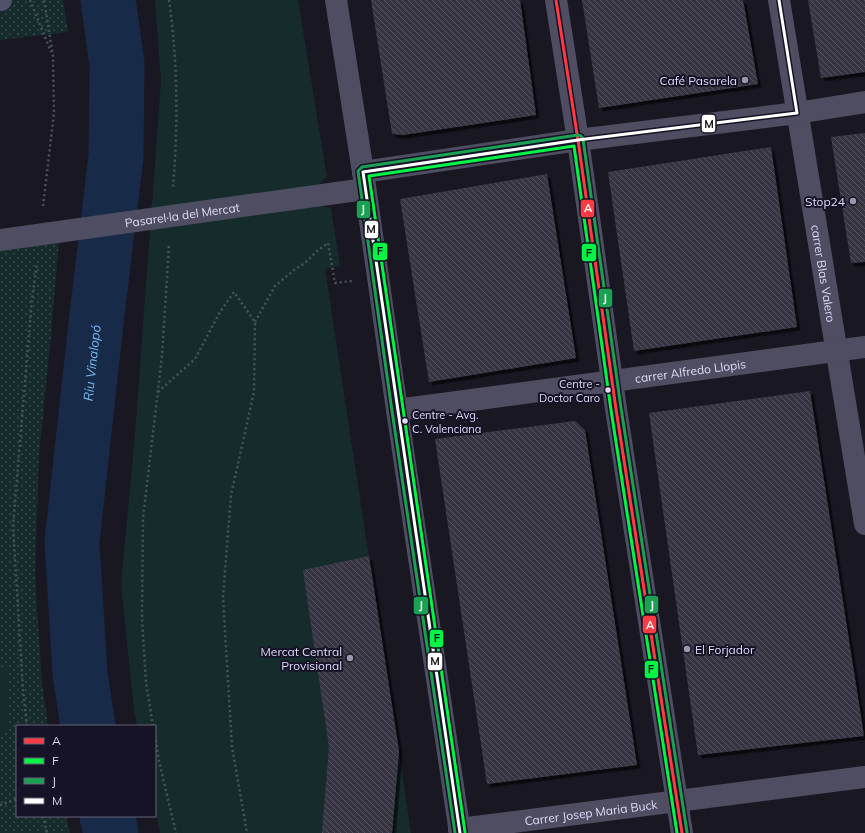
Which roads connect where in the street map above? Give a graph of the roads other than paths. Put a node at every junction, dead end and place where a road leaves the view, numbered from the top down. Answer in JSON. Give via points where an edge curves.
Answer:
{"nodes":[{"id":1,"x":336,"y":0,"type":"edge"},
{"id":2,"x":556,"y":0,"type":"edge"},
{"id":3,"x":779,"y":0,"type":"edge"},
{"id":4,"x":865,"y":102,"type":"edge"},
{"id":5,"x":797,"y":113,"type":"junction"},
{"id":6,"x":578,"y":140,"type":"junction"},
{"id":7,"x":364,"y":181,"type":"junction"},
{"id":8,"x":0,"y":240,"type":"edge"},
{"id":9,"x":865,"y":347,"type":"edge"},
{"id":10,"x":837,"y":350,"type":"junction"},
{"id":11,"x":612,"y":382,"type":"junction"},
{"id":12,"x":397,"y":410,"type":"junction"},
{"id":13,"x":865,"y":524,"type":"edge"},
{"id":14,"x":865,"y":777,"type":"edge"},
{"id":15,"x":677,"y":802,"type":"junction"},
{"id":16,"x":459,"y":831,"type":"edge"},
{"id":17,"x":682,"y":833,"type":"edge"}],
"edges":[{"from":1,"to":7,"type":"street"},
{"from":2,"to":6,"type":"street"},
{"from":3,"to":5,"type":"street","name":"carrer Blas Valero"},
{"from":4,"to":5,"type":"street","name":"Pasarel·la del Mercat"},
{"from":5,"to":6,"type":"street","name":"Pasarel·la del Mercat"},
{"from":5,"to":10,"type":"street","name":"carrer Blas Valero"},
{"from":6,"to":7,"type":"street","name":"Pasarel·la del Mercat"},
{"from":6,"to":11,"type":"street"},
{"from":7,"to":8,"type":"street","name":"Pasarel·la del Mercat","bridge":true},
{"from":7,"to":12,"type":"street"},
{"from":9,"to":10,"type":"street","name":"carrer Alfredo Llopis"},
{"from":10,"to":11,"type":"street","name":"carrer Alfredo Llopis"},
{"from":10,"to":13,"type":"street","name":"carrer Blas Valero"},
{"from":11,"to":12,"type":"street","name":"carrer Alfredo Llopis"},
{"from":11,"to":15,"type":"street"},
{"from":12,"to":16,"type":"street"},
{"from":14,"to":15,"type":"street","name":"Carrer Josep Maria Buck"},
{"from":15,"to":16,"type":"street","name":"Carrer Josep Maria Buck"},
{"from":15,"to":17,"type":"street"}]}
